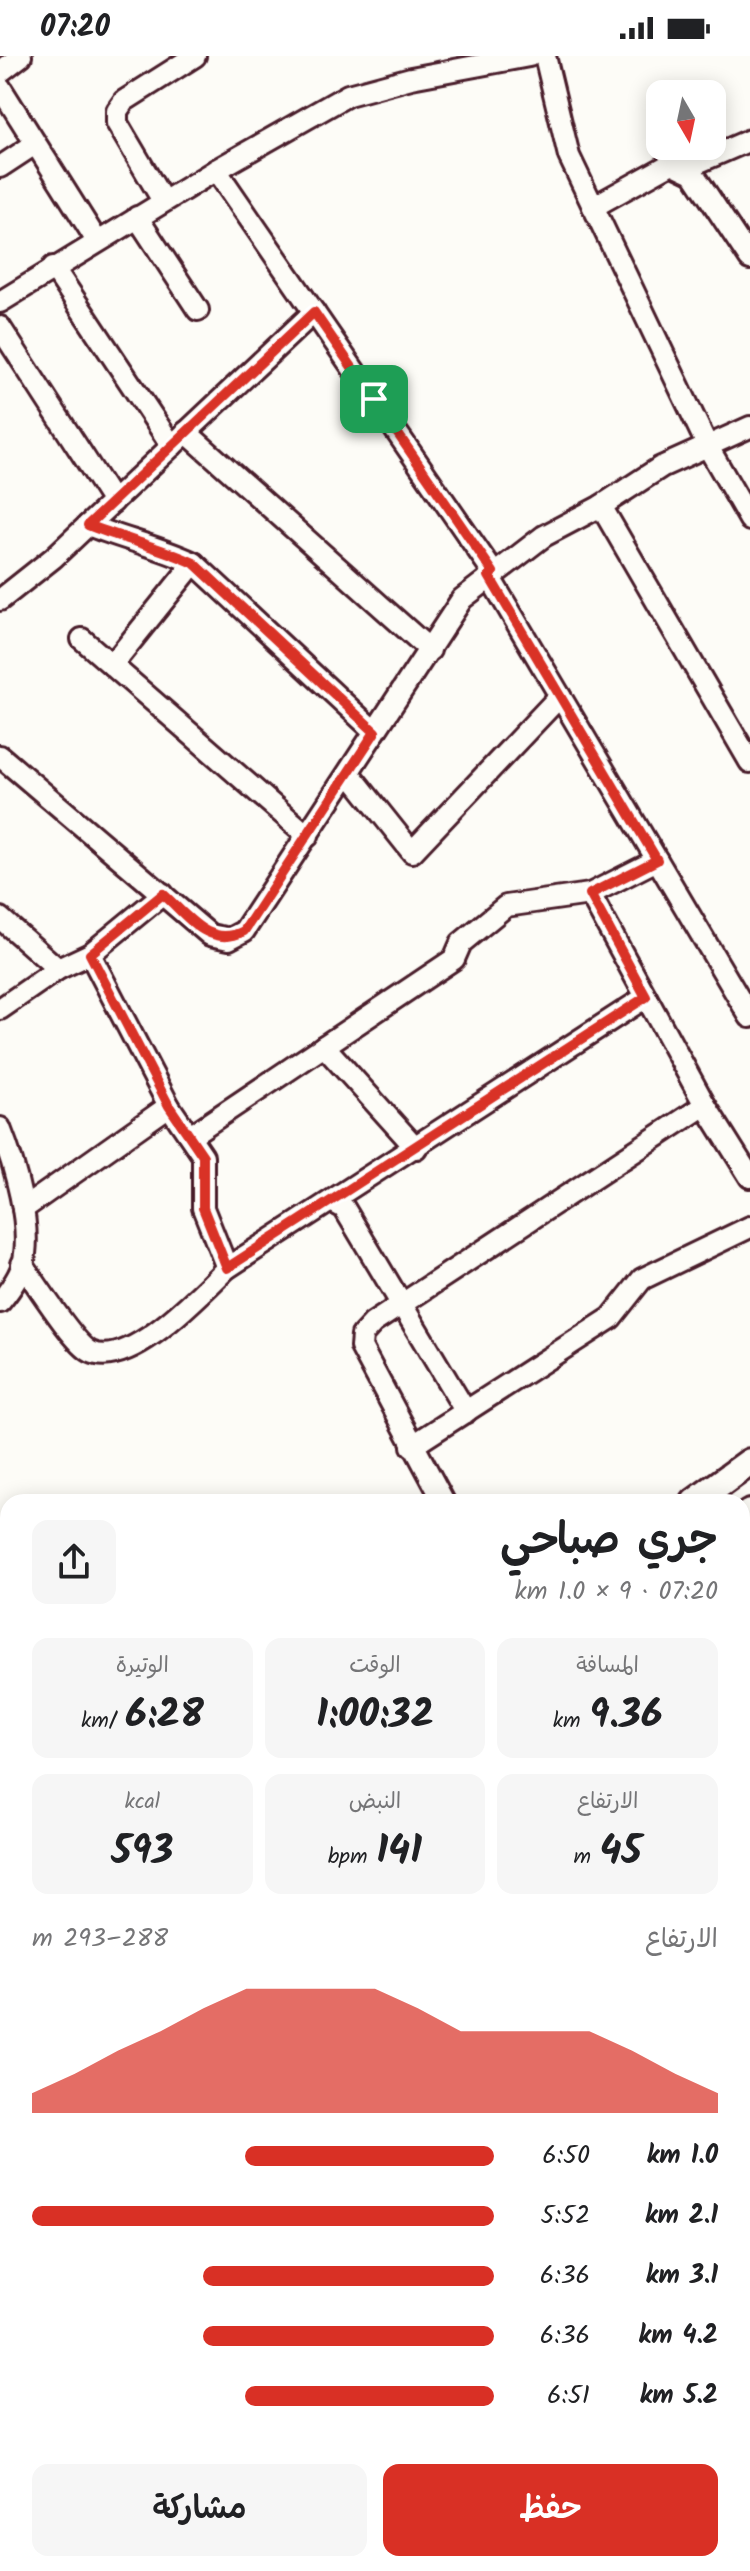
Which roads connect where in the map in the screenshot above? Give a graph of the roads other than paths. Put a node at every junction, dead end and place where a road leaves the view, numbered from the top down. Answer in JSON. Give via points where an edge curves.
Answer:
{"nodes":[{"id":1,"x":21,"y":56,"type":"edge"},
{"id":2,"x":195,"y":56,"type":"edge"},
{"id":3,"x":529,"y":56,"type":"edge"},
{"id":4,"x":545,"y":56,"type":"edge"},
{"id":5,"x":0,"y":72,"type":"edge"},
{"id":6,"x":0,"y":87,"type":"edge"},
{"id":7,"x":750,"y":140,"type":"edge"},
{"id":8,"x":35,"y":144,"type":"junction"},
{"id":9,"x":0,"y":167,"type":"edge"},
{"id":10,"x":685,"y":168,"type":"junction"},
{"id":11,"x":216,"y":170,"type":"junction"},
{"id":12,"x":163,"y":201,"type":"junction"},
{"id":13,"x":593,"y":207,"type":"junction"},
{"id":14,"x":137,"y":217,"type":"junction"},
{"id":15,"x":97,"y":241,"type":"junction"},
{"id":16,"x":750,"y":259,"type":"edge"},
{"id":17,"x":53,"y":267,"type":"junction"},
{"id":18,"x":0,"y":302,"type":"edge"},
{"id":19,"x":198,"y":310,"type":"dead end"},
{"id":20,"x":314,"y":312,"type":"junction"},
{"id":21,"x":0,"y":327,"type":"edge"},
{"id":22,"x":750,"y":427,"type":"edge"},
{"id":23,"x":179,"y":439,"type":"junction"},
{"id":24,"x":708,"y":447,"type":"junction"},
{"id":25,"x":113,"y":502,"type":"junction"},
{"id":26,"x":601,"y":506,"type":"junction"},
{"id":27,"x":750,"y":520,"type":"edge"},
{"id":28,"x":88,"y":525,"type":"junction"},
{"id":29,"x":194,"y":563,"type":"junction"},
{"id":30,"x":491,"y":574,"type":"junction"},
{"id":31,"x":0,"y":600,"type":"edge"},
{"id":32,"x":82,"y":639,"type":"dead end"},
{"id":33,"x":430,"y":650,"type":"junction"},
{"id":34,"x":112,"y":665,"type":"junction"},
{"id":35,"x":560,"y":696,"type":"junction"},
{"id":36,"x":375,"y":732,"type":"junction"},
{"id":37,"x":0,"y":756,"type":"edge"},
{"id":38,"x":750,"y":762,"type":"edge"},
{"id":39,"x":349,"y":773,"type":"junction"},
{"id":40,"x":308,"y":836,"type":"junction"},
{"id":41,"x":657,"y":860,"type":"junction"},
{"id":42,"x":163,"y":894,"type":"junction"},
{"id":43,"x":590,"y":894,"type":"junction"},
{"id":44,"x":0,"y":918,"type":"edge"},
{"id":45,"x":90,"y":954,"type":"junction"},
{"id":46,"x":58,"y":969,"type":"junction"},
{"id":47,"x":646,"y":997,"type":"junction"},
{"id":48,"x":0,"y":1009,"type":"edge"},
{"id":49,"x":750,"y":1017,"type":"edge"},
{"id":50,"x":324,"y":1046,"type":"junction"},
{"id":51,"x":705,"y":1105,"type":"junction"},
{"id":52,"x":169,"y":1106,"type":"junction"},
{"id":53,"x":0,"y":1128,"type":"edge"},
{"id":54,"x":190,"y":1136,"type":"junction"},
{"id":55,"x":416,"y":1148,"type":"junction"},
{"id":56,"x":750,"y":1177,"type":"edge"},
{"id":57,"x":333,"y":1202,"type":"junction"},
{"id":58,"x":23,"y":1209,"type":"junction"},
{"id":59,"x":750,"y":1227,"type":"edge"},
{"id":60,"x":22,"y":1264,"type":"junction"},
{"id":61,"x":227,"y":1268,"type":"junction"},
{"id":62,"x":0,"y":1302,"type":"edge"},
{"id":63,"x":401,"y":1304,"type":"junction"},
{"id":64,"x":466,"y":1412,"type":"junction"},
{"id":65,"x":412,"y":1446,"type":"junction"},
{"id":66,"x":750,"y":1462,"type":"edge"},
{"id":67,"x":439,"y":1494,"type":"edge"},
{"id":68,"x":706,"y":1494,"type":"edge"}],
"edges":[{"from":1,"to":5,"type":"street"},
{"from":2,"to":12,"type":"street","via":[[124,101],[117,111],[117,123]]},
{"from":3,"to":11,"type":"street","via":[[348,95]]},
{"from":4,"to":13,"type":"street","via":[[569,156]]},
{"from":6,"to":8,"type":"street"},
{"from":7,"to":10,"type":"street"},
{"from":8,"to":9,"type":"street"},
{"from":8,"to":15,"type":"street"},
{"from":10,"to":13,"type":"street","via":[[672,163]]},
{"from":10,"to":16,"type":"street"},
{"from":11,"to":12,"type":"street"},
{"from":11,"to":20,"type":"street"},
{"from":12,"to":14,"type":"street"},
{"from":13,"to":24,"type":"street"},
{"from":14,"to":15,"type":"street"},
{"from":14,"to":19,"type":"street"},
{"from":15,"to":17,"type":"street"},
{"from":17,"to":18,"type":"street"},
{"from":17,"to":23,"type":"street"},
{"from":20,"to":23,"type":"street"},
{"from":20,"to":30,"type":"street"},
{"from":21,"to":25,"type":"street"},
{"from":22,"to":24,"type":"street"},
{"from":23,"to":25,"type":"street"},
{"from":23,"to":33,"type":"street"},
{"from":24,"to":26,"type":"street","via":[[661,467]]},
{"from":24,"to":27,"type":"street"},
{"from":25,"to":28,"type":"street"},
{"from":26,"to":30,"type":"street","via":[[544,536]]},
{"from":26,"to":38,"type":"street"},
{"from":28,"to":29,"type":"street"},
{"from":28,"to":31,"type":"street"},
{"from":29,"to":34,"type":"street"},
{"from":29,"to":36,"type":"street"},
{"from":30,"to":33,"type":"street","via":[[462,599]]},
{"from":30,"to":35,"type":"street"},
{"from":32,"to":34,"type":"street"},
{"from":33,"to":36,"type":"street"},
{"from":34,"to":40,"type":"street"},
{"from":35,"to":39,"type":"street","via":[[412,852]]},
{"from":35,"to":41,"type":"street"},
{"from":36,"to":39,"type":"street"},
{"from":37,"to":42,"type":"street"},
{"from":39,"to":40,"type":"street"},
{"from":40,"to":42,"type":"street","via":[[244,931],[229,939],[210,935]]},
{"from":41,"to":43,"type":"street"},
{"from":41,"to":49,"type":"street"},
{"from":42,"to":45,"type":"street"},
{"from":43,"to":47,"type":"street"},
{"from":43,"to":50,"type":"street","via":[[506,906],[461,943],[454,959]]},
{"from":44,"to":46,"type":"street"},
{"from":45,"to":46,"type":"street"},
{"from":45,"to":52,"type":"street"},
{"from":46,"to":48,"type":"street"},
{"from":47,"to":51,"type":"street"},
{"from":47,"to":55,"type":"street"},
{"from":50,"to":54,"type":"street"},
{"from":50,"to":55,"type":"street"},
{"from":51,"to":56,"type":"street"},
{"from":51,"to":63,"type":"street"},
{"from":52,"to":54,"type":"street"},
{"from":52,"to":58,"type":"street"},
{"from":53,"to":58,"type":"street"},
{"from":54,"to":61,"type":"street","via":[[203,1156],[203,1208]]},
{"from":55,"to":57,"type":"street"},
{"from":57,"to":61,"type":"street"},
{"from":57,"to":63,"type":"street","via":[[344,1208]]},
{"from":58,"to":60,"type":"street"},
{"from":59,"to":64,"type":"street","via":[[642,1279],[611,1318]]},
{"from":60,"to":61,"type":"street","via":[[78,1340],[89,1351],[109,1356],[157,1331]]},
{"from":60,"to":62,"type":"street"},
{"from":63,"to":64,"type":"street"},
{"from":63,"to":65,"type":"street","via":[[373,1323],[362,1335],[361,1347]]},
{"from":64,"to":65,"type":"street"},
{"from":65,"to":67,"type":"street"},
{"from":66,"to":68,"type":"main road"}]}
